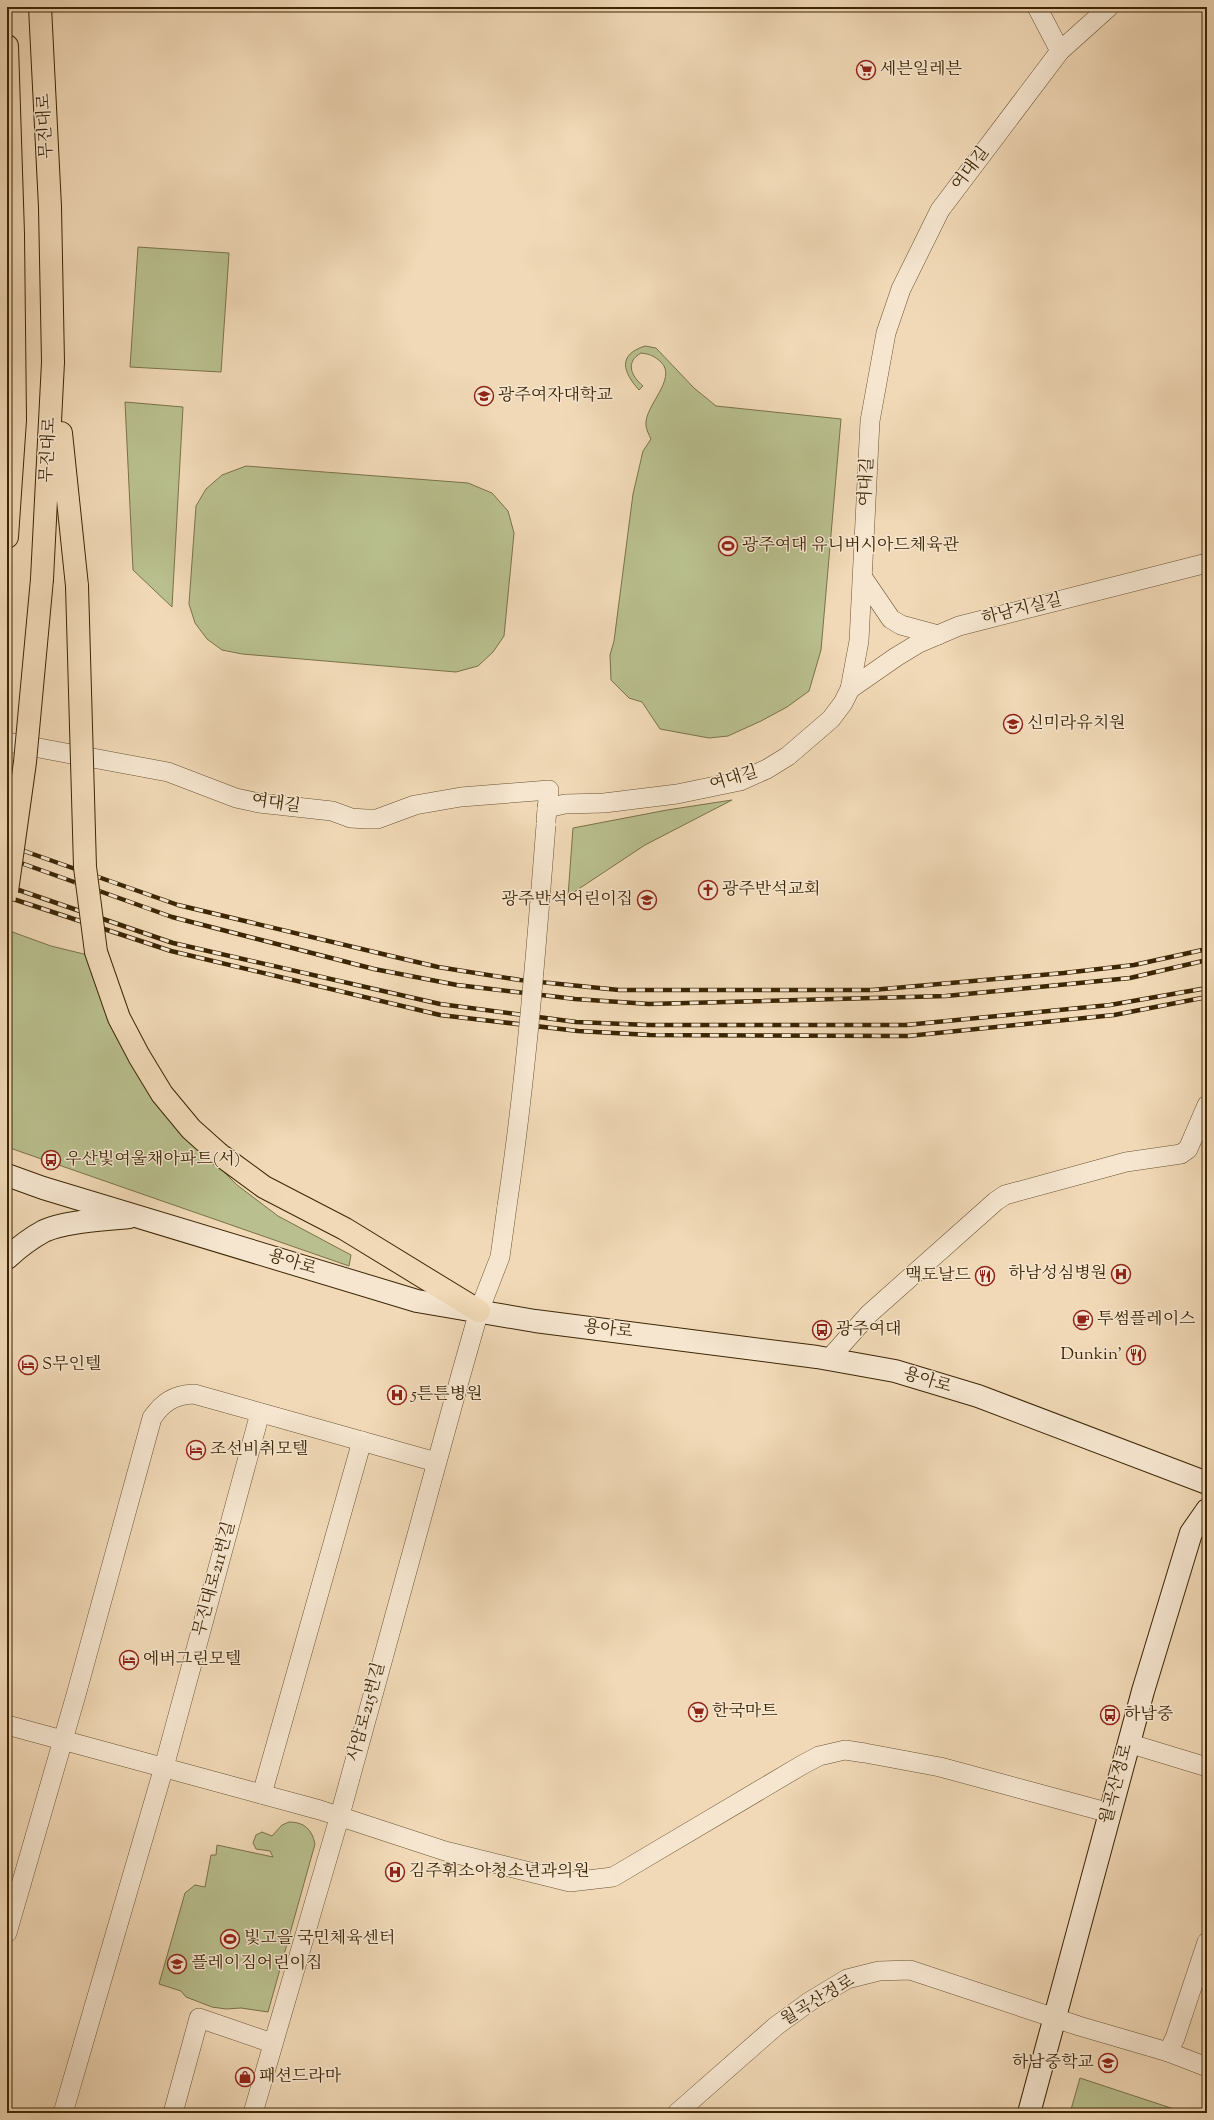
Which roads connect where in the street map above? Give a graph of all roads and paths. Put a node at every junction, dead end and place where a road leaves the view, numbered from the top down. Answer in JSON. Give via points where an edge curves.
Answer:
{"nodes":[{"id":1,"x":40,"y":7,"type":"edge"},
{"id":2,"x":1038,"y":7,"type":"edge"},
{"id":3,"x":1109,"y":7,"type":"edge"},
{"id":4,"x":7,"y":46,"type":"edge"},
{"id":5,"x":1060,"y":51,"type":"junction"},
{"id":6,"x":13,"y":234,"type":"junction"},
{"id":7,"x":7,"y":290,"type":"edge"},
{"id":8,"x":53,"y":362,"type":"junction"},
{"id":9,"x":7,"y":537,"type":"edge"},
{"id":10,"x":1207,"y":563,"type":"edge"},
{"id":11,"x":863,"y":578,"type":"junction"},
{"id":12,"x":938,"y":635,"type":"junction"},
{"id":13,"x":850,"y":688,"type":"junction"},
{"id":14,"x":7,"y":742,"type":"edge"},
{"id":15,"x":547,"y":808,"type":"junction"},
{"id":16,"x":7,"y":891,"type":"edge"},
{"id":17,"x":1207,"y":1105,"type":"edge"},
{"id":18,"x":7,"y":1175,"type":"edge"},
{"id":19,"x":138,"y":1216,"type":"junction"},
{"id":20,"x":7,"y":1258,"type":"edge"},
{"id":21,"x":479,"y":1311,"type":"junction"},
{"id":22,"x":829,"y":1359,"type":"junction"},
{"id":23,"x":260,"y":1413,"type":"junction"},
{"id":24,"x":362,"y":1441,"type":"junction"},
{"id":25,"x":436,"y":1462,"type":"junction"},
{"id":26,"x":1207,"y":1483,"type":"edge"},
{"id":27,"x":1207,"y":1510,"type":"edge"},
{"id":28,"x":7,"y":1725,"type":"edge"},
{"id":29,"x":62,"y":1741,"type":"junction"},
{"id":30,"x":1128,"y":1743,"type":"junction"},
{"id":31,"x":1207,"y":1767,"type":"edge"},
{"id":32,"x":164,"y":1768,"type":"junction"},
{"id":33,"x":262,"y":1794,"type":"junction"},
{"id":34,"x":1110,"y":1813,"type":"junction"},
{"id":35,"x":340,"y":1815,"type":"junction"},
{"id":36,"x":7,"y":1933,"type":"edge"},
{"id":37,"x":1207,"y":1943,"type":"edge"},
{"id":38,"x":1054,"y":2018,"type":"junction"},
{"id":39,"x":272,"y":2043,"type":"junction"},
{"id":40,"x":1168,"y":2052,"type":"junction"},
{"id":41,"x":1207,"y":2067,"type":"edge"},
{"id":42,"x":62,"y":2113,"type":"edge"},
{"id":43,"x":173,"y":2113,"type":"edge"},
{"id":44,"x":253,"y":2113,"type":"edge"},
{"id":45,"x":677,"y":2113,"type":"edge"},
{"id":46,"x":1029,"y":2113,"type":"edge"}],
"edges":[{"from":1,"to":8,"type":"highway","name":"무진대로","via":[[50,207]]},
{"from":2,"to":5,"type":"street"},
{"from":3,"to":5,"type":"street","name":"여대길"},
{"from":4,"to":6,"type":"highway","name":"무진대로"},
{"from":5,"to":11,"type":"street","name":"여대길","via":[[940,210],[901,289],[886,333],[870,420]]},
{"from":6,"to":7,"type":"highway"},
{"from":6,"to":9,"type":"highway","name":"무진대로","via":[[15,420]]},
{"from":8,"to":16,"type":"highway","name":"무진대로","bridge":true,"via":[[42,579],[25,762]]},
{"from":8,"to":21,"type":"highway","bridge":true,"via":[[77,586],[85,867],[96,952],[119,1018],[162,1094],[191,1129],[219,1154],[264,1187],[345,1229]]},
{"from":10,"to":12,"type":"street","name":"하남지실길","via":[[959,626]]},
{"from":11,"to":12,"type":"street","via":[[892,619],[901,625]]},
{"from":11,"to":13,"type":"street","name":"여대길","via":[[859,642]]},
{"from":12,"to":13,"type":"street","name":"하남지실길","via":[[896,656]]},
{"from":13,"to":15,"type":"street","name":"여대길","via":[[831,719],[812,737],[767,769],[740,781],[677,794]]},
{"from":14,"to":15,"type":"street","name":"여대길","via":[[168,772],[236,798],[332,811],[351,818],[377,819],[415,806],[461,797]]},
{"from":15,"to":21,"type":"street","name":"사암로215번길","bridge":true,"via":[[531,1020],[521,1113],[500,1257]]},
{"from":17,"to":22,"type":"street","via":[[1188,1149],[1181,1154],[1126,1162],[1005,1195],[996,1201],[869,1314]]},
{"from":18,"to":19,"type":"main road","name":"용아로"},
{"from":19,"to":20,"type":"main road","via":[[79,1223],[45,1231],[19,1247]]},
{"from":19,"to":21,"type":"main road","name":"용아로","via":[[417,1301]]},
{"from":21,"to":22,"type":"main road","name":"용아로","via":[[535,1321]]},
{"from":21,"to":25,"type":"street","name":"사암로215번길"},
{"from":22,"to":26,"type":"main road","name":"용아로","via":[[895,1371],[978,1396]]},
{"from":23,"to":24,"type":"street"},
{"from":23,"to":29,"type":"street","via":[[194,1394],[169,1399],[152,1418]]},
{"from":23,"to":32,"type":"street","name":"무진대로211번길"},
{"from":24,"to":25,"type":"street"},
{"from":24,"to":33,"type":"street"},
{"from":25,"to":35,"type":"street","name":"사암로215번길"},
{"from":27,"to":30,"type":"main road","name":"월곡산정로","via":[[1191,1533]]},
{"from":28,"to":29,"type":"street"},
{"from":29,"to":32,"type":"street"},
{"from":29,"to":36,"type":"street"},
{"from":30,"to":31,"type":"street"},
{"from":30,"to":34,"type":"main road","name":"월곡산정로"},
{"from":32,"to":33,"type":"street"},
{"from":32,"to":42,"type":"street","name":"무진대로211번길"},
{"from":33,"to":35,"type":"street"},
{"from":34,"to":35,"type":"street","via":[[940,1767],[845,1750],[819,1756],[802,1765],[613,1877],[570,1882],[444,1851]]},
{"from":34,"to":38,"type":"main road","name":"월곡산정로"},
{"from":35,"to":39,"type":"street","name":"사암로215번길"},
{"from":37,"to":40,"type":"street"},
{"from":38,"to":40,"type":"street"},
{"from":38,"to":45,"type":"street","name":"월곡산정로","via":[[910,1970],[879,1970],[847,1979],[804,2006],[776,2026]]},
{"from":38,"to":46,"type":"main road","name":"월곡산정로"},
{"from":39,"to":43,"type":"street","via":[[199,2018]]},
{"from":39,"to":44,"type":"street","name":"사암로215번길"},
{"from":40,"to":41,"type":"street"}]}
